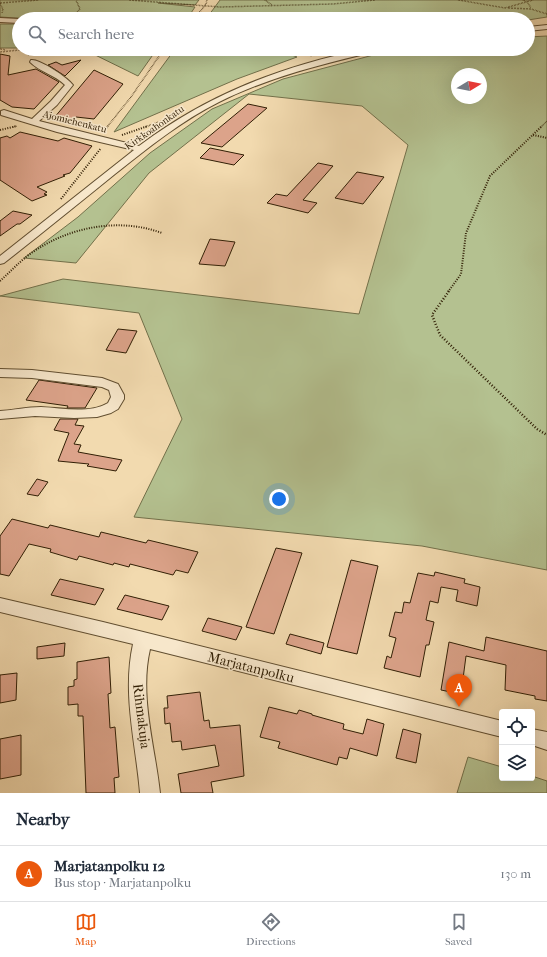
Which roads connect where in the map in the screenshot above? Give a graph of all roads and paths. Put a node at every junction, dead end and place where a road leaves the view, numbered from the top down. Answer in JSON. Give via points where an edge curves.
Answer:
{"nodes":[{"id":1,"x":39,"y":0,"type":"edge"},
{"id":2,"x":76,"y":0,"type":"edge"},
{"id":3,"x":129,"y":0,"type":"edge"},
{"id":4,"x":207,"y":0,"type":"edge"},
{"id":5,"x":265,"y":0,"type":"edge"},
{"id":6,"x":375,"y":0,"type":"edge"},
{"id":7,"x":458,"y":0,"type":"edge"},
{"id":8,"x":523,"y":0,"type":"edge"},
{"id":9,"x":533,"y":0,"type":"edge"},
{"id":10,"x":527,"y":2,"type":"junction"},
{"id":11,"x":0,"y":3,"type":"edge"},
{"id":12,"x":272,"y":5,"type":"junction"},
{"id":13,"x":204,"y":6,"type":"junction"},
{"id":14,"x":505,"y":8,"type":"junction"},
{"id":15,"x":531,"y":9,"type":"junction"},
{"id":16,"x":77,"y":12,"type":"edge"},
{"id":17,"x":199,"y":12,"type":"edge"},
{"id":18,"x":547,"y":14,"type":"edge"},
{"id":19,"x":0,"y":20,"type":"edge"},
{"id":20,"x":12,"y":21,"type":"edge"},
{"id":21,"x":547,"y":26,"type":"edge"},
{"id":22,"x":535,"y":28,"type":"edge"},
{"id":23,"x":0,"y":49,"type":"edge"},
{"id":24,"x":8,"y":51,"type":"junction"},
{"id":25,"x":12,"y":51,"type":"edge"},
{"id":26,"x":0,"y":52,"type":"edge"},
{"id":27,"x":159,"y":56,"type":"edge"},
{"id":28,"x":341,"y":56,"type":"edge"},
{"id":29,"x":34,"y":62,"type":"dead end"},
{"id":30,"x":4,"y":113,"type":"dead end"},
{"id":31,"x":547,"y":121,"type":"edge"},
{"id":32,"x":33,"y":122,"type":"junction"},
{"id":33,"x":533,"y":135,"type":"junction"},
{"id":34,"x":95,"y":138,"type":"junction"},
{"id":35,"x":547,"y":138,"type":"edge"},
{"id":36,"x":141,"y":149,"type":"junction"},
{"id":37,"x":162,"y":233,"type":"dead end"},
{"id":38,"x":0,"y":261,"type":"edge"},
{"id":39,"x":0,"y":281,"type":"edge"},
{"id":40,"x":0,"y":372,"type":"edge"},
{"id":41,"x":0,"y":415,"type":"edge"},
{"id":42,"x":547,"y":435,"type":"edge"},
{"id":43,"x":0,"y":605,"type":"edge"},
{"id":44,"x":143,"y":640,"type":"junction"},
{"id":45,"x":499,"y":728,"type":"edge"},
{"id":46,"x":535,"y":738,"type":"edge"},
{"id":47,"x":547,"y":741,"type":"edge"},
{"id":48,"x":150,"y":793,"type":"edge"}],
"edges":[{"from":1,"to":11,"type":"path"},
{"from":2,"to":16,"type":"path","via":[[80,9]]},
{"from":3,"to":13,"type":"path"},
{"from":4,"to":13,"type":"path"},
{"from":5,"to":12,"type":"path"},
{"from":6,"to":12,"type":"path"},
{"from":7,"to":14,"type":"path"},
{"from":8,"to":10,"type":"path"},
{"from":9,"to":10,"type":"path"},
{"from":10,"to":14,"type":"path"},
{"from":10,"to":15,"type":"path"},
{"from":12,"to":13,"type":"path"},
{"from":13,"to":17,"type":"path"},
{"from":14,"to":15,"type":"path"},
{"from":15,"to":18,"type":"path"},
{"from":19,"to":20,"type":"street"},
{"from":21,"to":22,"type":"street"},
{"from":23,"to":24,"type":"path"},
{"from":24,"to":25,"type":"path"},
{"from":24,"to":26,"type":"path"},
{"from":27,"to":34,"type":"path","via":[[131,97],[101,135]]},
{"from":28,"to":36,"type":"street","name":"Kirkkoahonkatu","via":[[287,71],[215,101]]},
{"from":29,"to":32,"type":"street","via":[[66,80],[69,85]]},
{"from":30,"to":32,"type":"street","name":"Ajomiehenkatu"},
{"from":31,"to":33,"type":"path"},
{"from":32,"to":34,"type":"street","name":"Ajomiehenkatu"},
{"from":33,"to":35,"type":"path"},
{"from":33,"to":42,"type":"path","via":[[490,176],[466,233],[460,274],[432,315],[440,335],[537,429]]},
{"from":34,"to":36,"type":"street","name":"Ajomiehenkatu"},
{"from":36,"to":38,"type":"street","name":"Kirkkoahonkatu"},
{"from":37,"to":39,"type":"path","via":[[150,227],[112,225],[63,236],[24,258]]},
{"from":40,"to":41,"type":"street","via":[[51,375],[101,382],[112,386],[118,395],[116,402],[102,411]]},
{"from":43,"to":44,"type":"street","name":"Marjatanpolku"},
{"from":44,"to":45,"type":"street","name":"Marjatanpolku"},
{"from":44,"to":48,"type":"street","name":"Rihmakuja","via":[[137,674],[138,704]]},
{"from":46,"to":47,"type":"street"}]}
